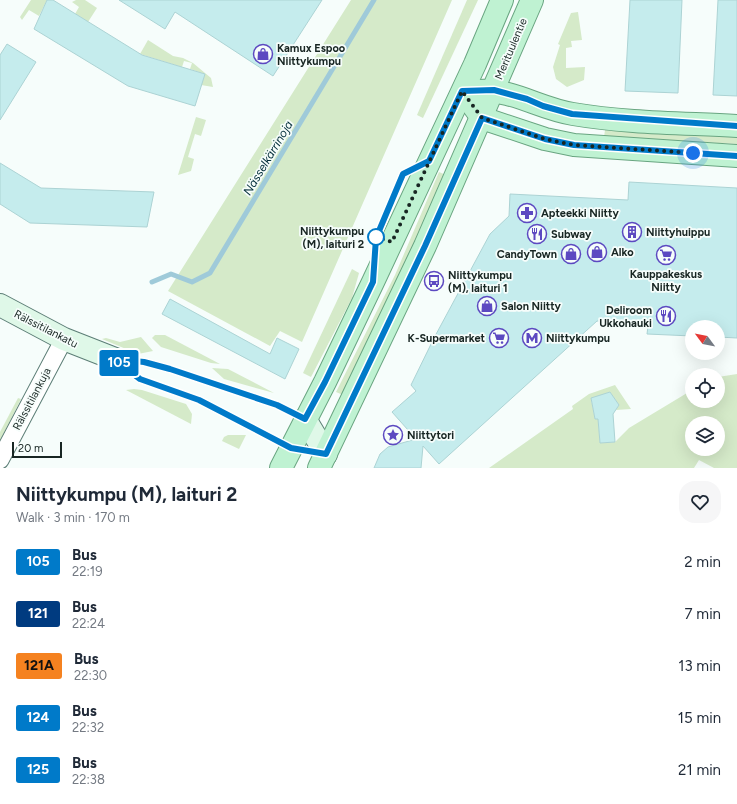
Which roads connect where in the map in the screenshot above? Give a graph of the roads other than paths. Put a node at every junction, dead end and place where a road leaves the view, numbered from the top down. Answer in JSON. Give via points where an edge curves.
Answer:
{"nodes":[{"id":1,"x":502,"y":0,"type":"edge"},
{"id":2,"x":532,"y":0,"type":"edge"},
{"id":3,"x":494,"y":90,"type":"junction"},
{"id":4,"x":462,"y":91,"type":"junction"},
{"id":5,"x":482,"y":118,"type":"junction"},
{"id":6,"x":737,"y":126,"type":"edge"},
{"id":7,"x":737,"y":156,"type":"edge"},
{"id":8,"x":0,"y":305,"type":"edge"},
{"id":9,"x":64,"y":339,"type":"junction"},
{"id":10,"x":114,"y":359,"type":"dead end"},
{"id":11,"x":305,"y":419,"type":"junction"},
{"id":12,"x":291,"y":448,"type":"junction"},
{"id":13,"x":0,"y":460,"type":"edge"},
{"id":14,"x":322,"y":461,"type":"edge"},
{"id":15,"x":281,"y":468,"type":"edge"}],
"edges":[{"from":1,"to":4,"type":"main road"},
{"from":2,"to":3,"type":"main road","name":"Merituulentie"},
{"from":3,"to":4,"type":"main road"},
{"from":3,"to":5,"type":"main road","name":"Merituulentie"},
{"from":3,"to":6,"type":"main road","via":[[572,114]]},
{"from":4,"to":5,"type":"main road"},
{"from":4,"to":11,"type":"main road","via":[[325,382]]},
{"from":5,"to":7,"type":"main road","via":[[545,139],[574,145]]},
{"from":5,"to":14,"type":"main road","name":"Merituulentie","via":[[422,252]]},
{"from":8,"to":9,"type":"main road","name":"Rälssitilankatu"},
{"from":9,"to":10,"type":"main road","name":"Rälssitilankatu"},
{"from":9,"to":13,"type":"street","name":"Rälssitilankuja"},
{"from":11,"to":12,"type":"main road"},
{"from":11,"to":14,"type":"main road"},
{"from":12,"to":14,"type":"main road"},
{"from":12,"to":15,"type":"main road"}]}
